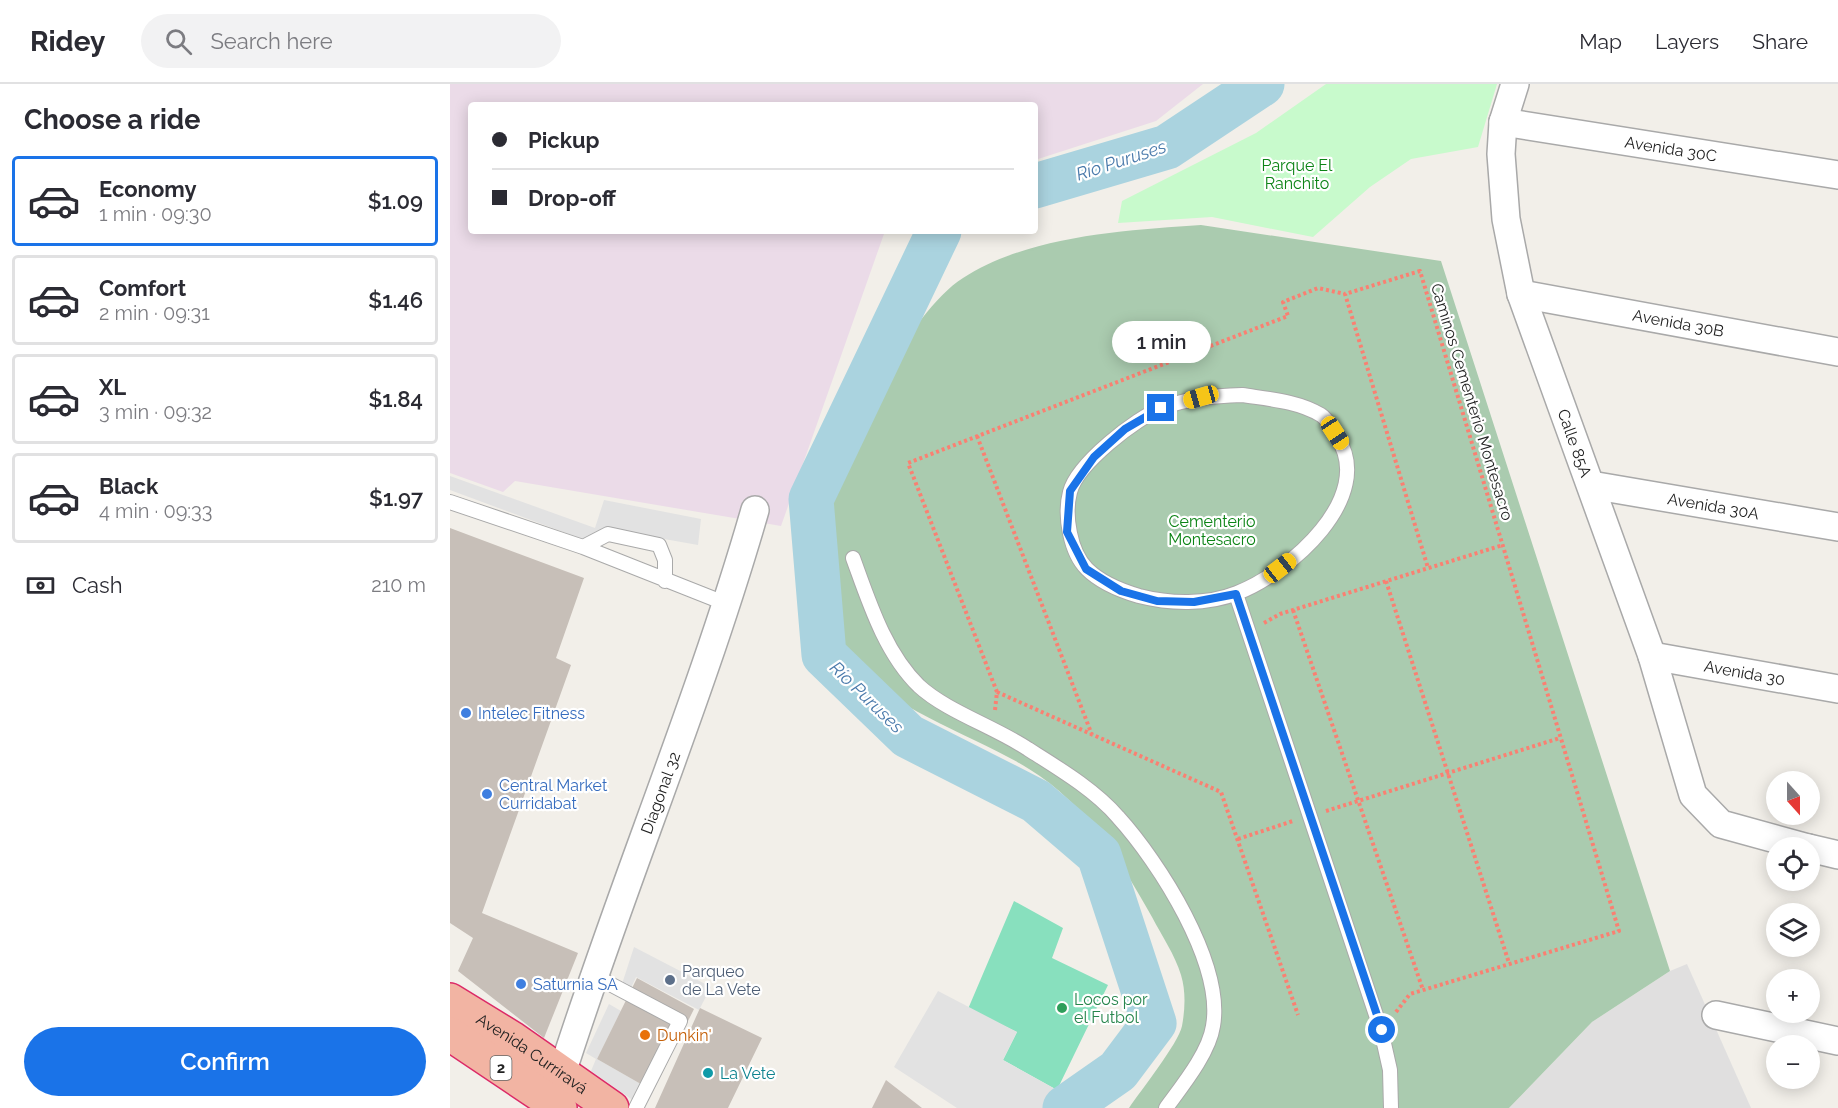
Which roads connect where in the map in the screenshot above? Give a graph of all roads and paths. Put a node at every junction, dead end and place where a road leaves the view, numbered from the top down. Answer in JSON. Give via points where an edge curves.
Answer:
{"nodes":[{"id":1,"x":1515,"y":84,"type":"edge"},
{"id":2,"x":1503,"y":122,"type":"junction"},
{"id":3,"x":1838,"y":175,"type":"edge"},
{"id":4,"x":1345,"y":294,"type":"junction"},
{"id":5,"x":1521,"y":294,"type":"junction"},
{"id":6,"x":1838,"y":352,"type":"edge"},
{"id":7,"x":977,"y":436,"type":"junction"},
{"id":8,"x":1591,"y":485,"type":"junction"},
{"id":9,"x":450,"y":502,"type":"edge"},
{"id":10,"x":755,"y":510,"type":"dead end"},
{"id":11,"x":1838,"y":527,"type":"edge"},
{"id":12,"x":1503,"y":545,"type":"junction"},
{"id":13,"x":583,"y":547,"type":"junction"},
{"id":14,"x":853,"y":558,"type":"dead end"},
{"id":15,"x":1428,"y":568,"type":"junction"},
{"id":16,"x":665,"y":581,"type":"junction"},
{"id":17,"x":1386,"y":581,"type":"junction"},
{"id":18,"x":1236,"y":594,"type":"junction"},
{"id":19,"x":727,"y":604,"type":"junction"},
{"id":20,"x":1293,"y":610,"type":"junction"},
{"id":21,"x":1248,"y":633,"type":"junction"},
{"id":22,"x":1652,"y":656,"type":"junction"},
{"id":23,"x":1838,"y":689,"type":"edge"},
{"id":24,"x":1092,"y":735,"type":"junction"},
{"id":25,"x":1560,"y":738,"type":"junction"},
{"id":26,"x":1448,"y":773,"type":"junction"},
{"id":27,"x":1359,"y":801,"type":"junction"},
{"id":28,"x":1310,"y":816,"type":"junction"},
{"id":29,"x":1767,"y":837,"type":"edge"},
{"id":30,"x":1238,"y":839,"type":"junction"},
{"id":31,"x":1820,"y":851,"type":"edge"},
{"id":32,"x":1838,"y":855,"type":"edge"},
{"id":33,"x":1509,"y":963,"type":"junction"},
{"id":34,"x":593,"y":975,"type":"junction"},
{"id":35,"x":1423,"y":990,"type":"junction"},
{"id":36,"x":450,"y":1000,"type":"edge"},
{"id":37,"x":1298,"y":1015,"type":"dead end"},
{"id":38,"x":1716,"y":1016,"type":"dead end"},
{"id":39,"x":1382,"y":1030,"type":"junction"},
{"id":40,"x":450,"y":1034,"type":"edge"},
{"id":41,"x":1838,"y":1041,"type":"edge"},
{"id":42,"x":562,"y":1073,"type":"junction"},
{"id":43,"x":560,"y":1108,"type":"edge"},
{"id":44,"x":612,"y":1108,"type":"edge"},
{"id":45,"x":636,"y":1108,"type":"edge"},
{"id":46,"x":1166,"y":1108,"type":"edge"},
{"id":47,"x":1391,"y":1108,"type":"edge"}],
"edges":[{"from":1,"to":2,"type":"street","name":"Calle 85A"},
{"from":2,"to":3,"type":"street","name":"Avenida 30C"},
{"from":2,"to":5,"type":"street","name":"Calle 85A","via":[[1506,219]]},
{"from":4,"to":7,"type":"path","name":"Caminos Cementerio Montesacro","via":[[1318,288],[1282,302],[1288,316]]},
{"from":4,"to":12,"type":"path","name":"Caminos Cementerio Montesacro","via":[[1420,271]]},
{"from":4,"to":15,"type":"path"},
{"from":5,"to":6,"type":"street","name":"Avenida 30B"},
{"from":5,"to":8,"type":"street","name":"Calle 85A"},
{"from":7,"to":24,"type":"path"},
{"from":7,"to":24,"type":"path","name":"Caminos Cementerio Montesacro","via":[[908,463],[997,692]]},
{"from":8,"to":11,"type":"street","name":"Avenida 30A"},
{"from":8,"to":22,"type":"street","name":"Calle 85A"},
{"from":9,"to":13,"type":"lane"},
{"from":10,"to":19,"type":"street","name":"Diagonal 32"},
{"from":12,"to":15,"type":"path","name":"Caminos Cementerio Montesacro"},
{"from":12,"to":25,"type":"path","name":"Caminos Cementerio Montesacro"},
{"from":13,"to":16,"type":"lane"},
{"from":13,"to":16,"type":"lane","via":[[608,534],[659,545],[665,560]]},
{"from":14,"to":46,"type":"lane","via":[[896,659],[918,685],[937,701],[994,728],[1093,795],[1118,816],[1174,898],[1206,963],[1216,1002],[1213,1029],[1195,1067]]},
{"from":15,"to":17,"type":"path","name":"Caminos Cementerio Montesacro"},
{"from":16,"to":19,"type":"lane"},
{"from":17,"to":20,"type":"path","name":"Caminos Cementerio Montesacro"},
{"from":17,"to":26,"type":"path"},
{"from":18,"to":18,"type":"lane","via":[[1194,602],[1157,601],[1121,591],[1086,569],[1067,532],[1070,491],[1094,457],[1125,429],[1161,408],[1211,396],[1242,395],[1283,401],[1323,416],[1346,451],[1344,493],[1323,530],[1265,580]]},
{"from":18,"to":21,"type":"lane"},
{"from":19,"to":34,"type":"street","name":"Diagonal 32"},
{"from":20,"to":21,"type":"path","name":"Caminos Cementerio Montesacro"},
{"from":20,"to":27,"type":"path"},
{"from":21,"to":28,"type":"lane"},
{"from":22,"to":23,"type":"street","name":"Avenida 30"},
{"from":22,"to":29,"type":"street","name":"Calle 85A","via":[[1693,795],[1721,825]]},
{"from":24,"to":30,"type":"path","name":"Caminos Cementerio Montesacro","via":[[1221,792]]},
{"from":25,"to":26,"type":"path"},
{"from":25,"to":33,"type":"path","name":"Caminos Cementerio Montesacro","via":[[1618,931]]},
{"from":26,"to":27,"type":"path"},
{"from":26,"to":33,"type":"path"},
{"from":27,"to":28,"type":"path"},
{"from":27,"to":35,"type":"path"},
{"from":28,"to":30,"type":"path"},
{"from":28,"to":39,"type":"lane"},
{"from":30,"to":37,"type":"path","name":"Caminos Cementerio Montesacro"},
{"from":31,"to":32,"type":"street"},
{"from":33,"to":35,"type":"path","name":"Caminos Cementerio Montesacro"},
{"from":34,"to":42,"type":"street","name":"Diagonal 32"},
{"from":34,"to":45,"type":"lane","via":[[680,1021]]},
{"from":35,"to":39,"type":"path","name":"Caminos Cementerio Montesacro","via":[[1410,994]]},
{"from":36,"to":42,"type":"highway","name":"Avenida Curriravá","number":"2"},
{"from":38,"to":41,"type":"street"},
{"from":39,"to":47,"type":"lane","via":[[1390,1070]]},
{"from":40,"to":43,"type":"highway","name":"Avenida Curriravá","number":"2"},
{"from":42,"to":44,"type":"highway","name":"Avenida Curriravá","number":"2"}]}
